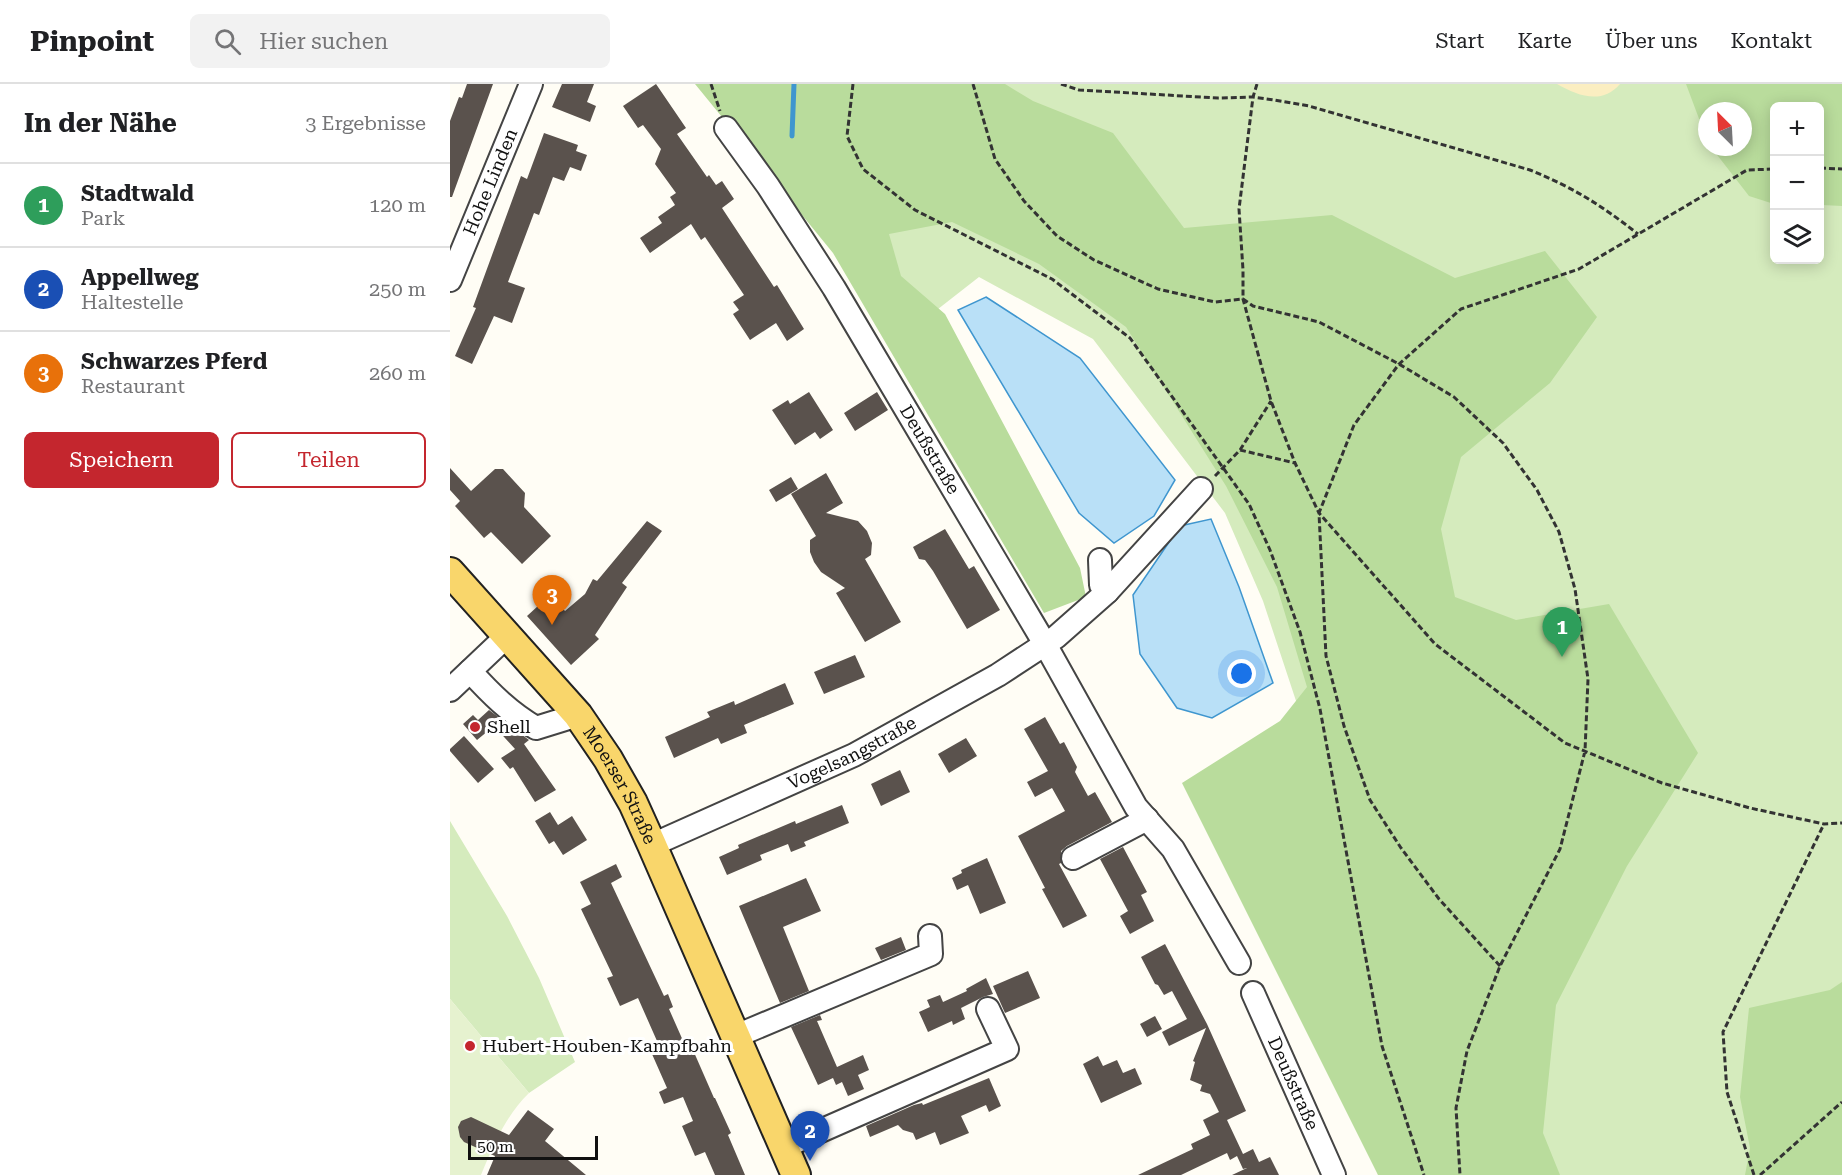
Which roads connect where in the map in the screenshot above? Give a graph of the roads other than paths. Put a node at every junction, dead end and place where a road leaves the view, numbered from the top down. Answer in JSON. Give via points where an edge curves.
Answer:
{"nodes":[{"id":1,"x":531,"y":84,"type":"edge"},
{"id":2,"x":726,"y":128,"type":"road end"},
{"id":3,"x":450,"y":280,"type":"edge"},
{"id":4,"x":1201,"y":489,"type":"road end"},
{"id":5,"x":1101,"y":560,"type":"dead end"},
{"id":6,"x":450,"y":572,"type":"edge"},
{"id":7,"x":1107,"y":592,"type":"junction"},
{"id":8,"x":508,"y":635,"type":"junction"},
{"id":9,"x":1045,"y":644,"type":"junction"},
{"id":10,"x":470,"y":671,"type":"junction"},
{"id":11,"x":450,"y":690,"type":"edge"},
{"id":12,"x":578,"y":715,"type":"junction"},
{"id":13,"x":1147,"y":819,"type":"junction"},
{"id":14,"x":652,"y":845,"type":"junction"},
{"id":15,"x":1072,"y":858,"type":"dead end"},
{"id":16,"x":930,"y":936,"type":"dead end"},
{"id":17,"x":1239,"y":963,"type":"dead end"},
{"id":18,"x":1252,"y":993,"type":"dead end"},
{"id":19,"x":988,"y":1009,"type":"dead end"},
{"id":20,"x":736,"y":1036,"type":"junction"},
{"id":21,"x":784,"y":1147,"type":"junction"},
{"id":22,"x":796,"y":1175,"type":"edge"},
{"id":23,"x":1334,"y":1175,"type":"edge"}],
"edges":[{"from":1,"to":3,"type":"street","name":"Hohe Linden"},
{"from":2,"to":9,"type":"street","name":"Deußstraße","via":[[834,288]]},
{"from":4,"to":7,"type":"street","name":"Vogelsangstraße"},
{"from":5,"to":7,"type":"street","via":[[1101,585]]},
{"from":6,"to":8,"type":"main road","name":"Moerser Straße"},
{"from":7,"to":9,"type":"street","name":"Vogelsangstraße"},
{"from":8,"to":10,"type":"street"},
{"from":8,"to":12,"type":"main road","name":"Moerser Straße"},
{"from":9,"to":13,"type":"street","name":"Deußstraße"},
{"from":9,"to":14,"type":"street","name":"Vogelsangstraße","via":[[998,675],[854,755]]},
{"from":10,"to":11,"type":"street"},
{"from":10,"to":12,"type":"street","via":[[516,717],[536,728]]},
{"from":12,"to":14,"type":"main road","name":"Moerser Straße","via":[[608,759]]},
{"from":13,"to":15,"type":"street"},
{"from":13,"to":17,"type":"street","name":"Deußstraße","via":[[1173,849]]},
{"from":14,"to":20,"type":"main road","name":"Moerser Straße"},
{"from":16,"to":20,"type":"street","via":[[931,954]]},
{"from":18,"to":23,"type":"street","name":"Deußstraße"},
{"from":19,"to":21,"type":"street","via":[[1007,1049]]},
{"from":20,"to":21,"type":"main road","name":"Moerser Straße"},
{"from":21,"to":22,"type":"main road","name":"Moerser Straße"}]}
